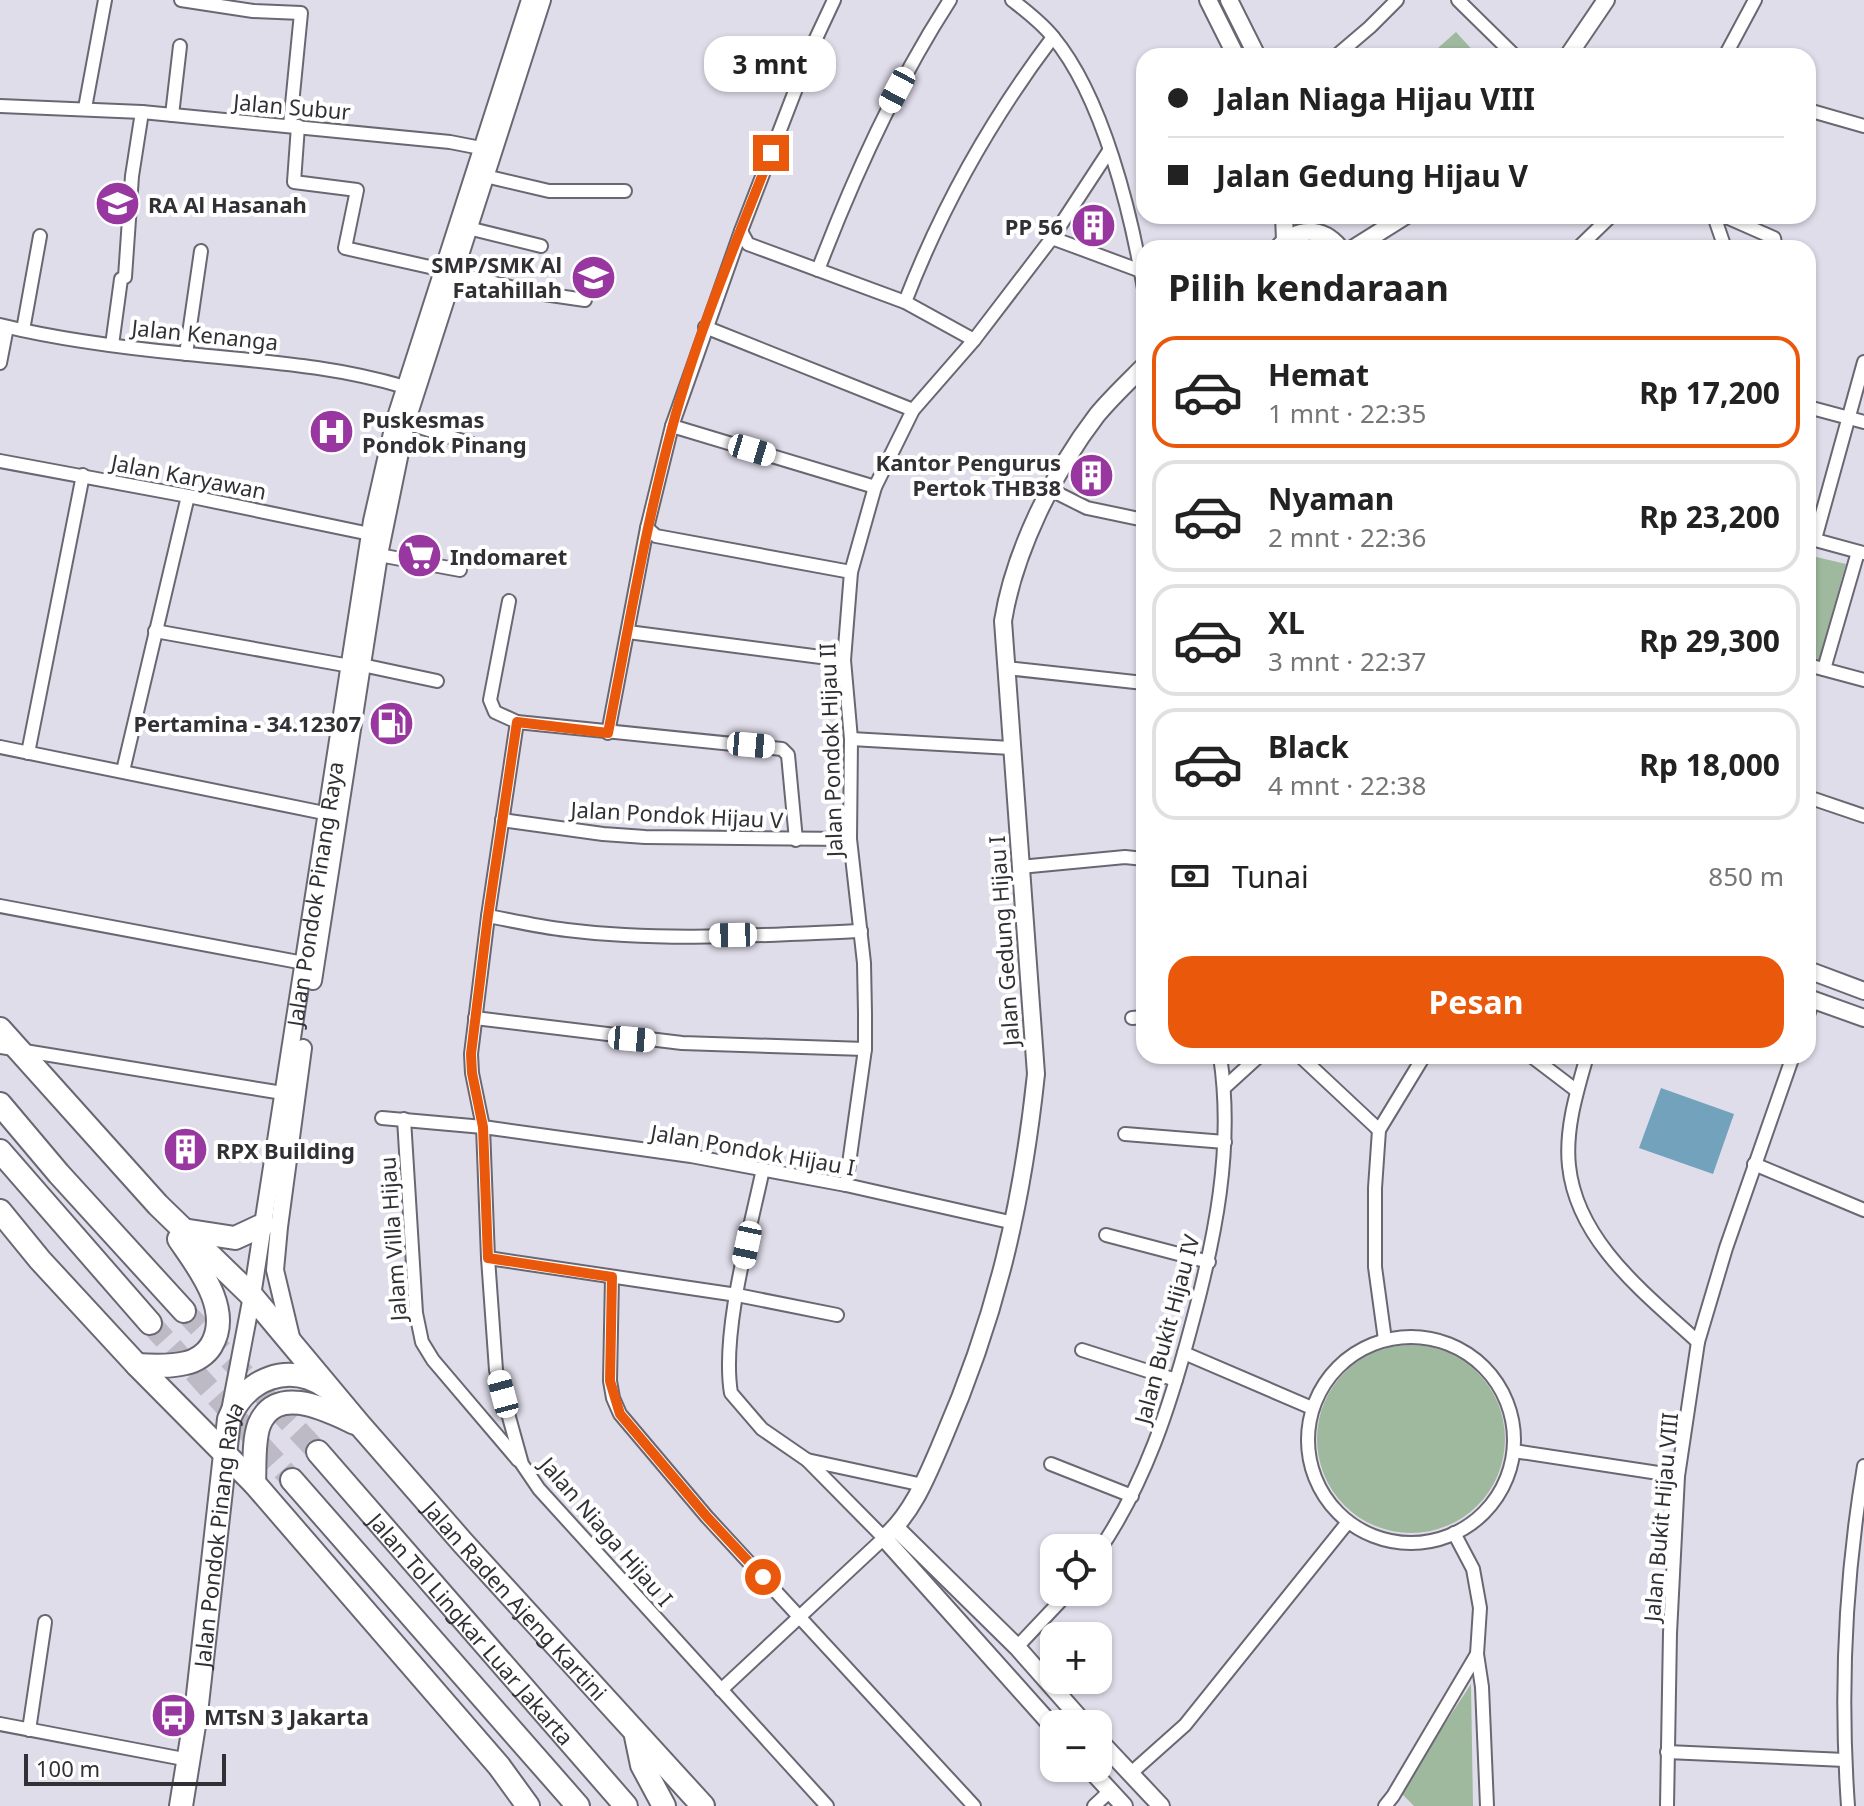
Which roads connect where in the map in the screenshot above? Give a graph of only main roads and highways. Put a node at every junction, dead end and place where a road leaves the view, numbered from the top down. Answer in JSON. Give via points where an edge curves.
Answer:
{"nodes":[{"id":1,"x":530,"y":0,"type":"edge"},
{"id":2,"x":542,"y":0,"type":"edge"},
{"id":3,"x":1208,"y":0,"type":"edge"},
{"id":4,"x":1229,"y":0,"type":"edge"},
{"id":5,"x":1606,"y":0,"type":"edge"},
{"id":6,"x":1232,"y":48,"type":"edge"},
{"id":7,"x":1253,"y":48,"type":"edge"},
{"id":8,"x":1573,"y":48,"type":"edge"},
{"id":9,"x":488,"y":149,"type":"junction"},
{"id":10,"x":1308,"y":224,"type":"edge"},
{"id":11,"x":1392,"y":224,"type":"edge"},
{"id":12,"x":1287,"y":240,"type":"edge"},
{"id":13,"x":1333,"y":240,"type":"edge"},
{"id":14,"x":1367,"y":240,"type":"edge"},
{"id":15,"x":448,"y":271,"type":"junction"},
{"id":16,"x":1136,"y":374,"type":"edge"},
{"id":17,"x":376,"y":535,"type":"junction"},
{"id":18,"x":356,"y":665,"type":"junction"},
{"id":19,"x":1816,"y":973,"type":"edge"},
{"id":20,"x":1864,"y":991,"type":"edge"},
{"id":21,"x":1816,"y":1006,"type":"edge"},
{"id":22,"x":1864,"y":1018,"type":"edge"},
{"id":23,"x":0,"y":1029,"type":"edge"},
{"id":24,"x":10,"y":1048,"type":"edge"},
{"id":25,"x":0,"y":1104,"type":"edge"},
{"id":26,"x":285,"y":1138,"type":"junction"},
{"id":27,"x":0,"y":1151,"type":"edge"},
{"id":28,"x":158,"y":1205,"type":"junction"},
{"id":29,"x":0,"y":1211,"type":"edge"},
{"id":30,"x":263,"y":1225,"type":"junction"},
{"id":31,"x":182,"y":1229,"type":"junction"},
{"id":32,"x":252,"y":1296,"type":"junction"},
{"id":33,"x":184,"y":1311,"type":"tunnel mouth"},
{"id":34,"x":150,"y":1323,"type":"tunnel mouth"},
{"id":35,"x":292,"y":1341,"type":"junction"},
{"id":36,"x":137,"y":1365,"type":"junction"},
{"id":37,"x":331,"y":1390,"type":"junction"},
{"id":38,"x":229,"y":1419,"type":"junction"},
{"id":39,"x":359,"y":1424,"type":"junction"},
{"id":40,"x":318,"y":1452,"type":"tunnel mouth"},
{"id":41,"x":226,"y":1456,"type":"junction"},
{"id":42,"x":292,"y":1480,"type":"tunnel mouth"},
{"id":43,"x":254,"y":1483,"type":"junction"},
{"id":44,"x":890,"y":1533,"type":"junction"},
{"id":45,"x":1066,"y":1710,"type":"edge"},
{"id":46,"x":1040,"y":1711,"type":"edge"},
{"id":47,"x":636,"y":1735,"type":"junction"},
{"id":48,"x":1112,"y":1754,"type":"edge"},
{"id":49,"x":1102,"y":1782,"type":"edge"},
{"id":50,"x":181,"y":1806,"type":"edge"},
{"id":51,"x":528,"y":1806,"type":"edge"},
{"id":52,"x":578,"y":1806,"type":"edge"},
{"id":53,"x":626,"y":1806,"type":"edge"},
{"id":54,"x":664,"y":1806,"type":"edge"},
{"id":55,"x":703,"y":1806,"type":"edge"},
{"id":56,"x":1124,"y":1806,"type":"edge"},
{"id":57,"x":1161,"y":1806,"type":"edge"}],
"edges":[{"from":1,"to":9,"type":"main road","name":"Jalan Pondok Pinang Raya"},
{"from":2,"to":9,"type":"main road","name":"Jalan Pondok Pinang Raya"},
{"from":3,"to":6,"type":"main road"},
{"from":4,"to":7,"type":"main road"},
{"from":5,"to":8,"type":"main road"},
{"from":9,"to":15,"type":"main road","name":"Jalan Pondok Pinang Raya"},
{"from":9,"to":15,"type":"main road","name":"Jalan Pondok Pinang Raya","via":[[468,228]]},
{"from":10,"to":12,"type":"main road"},
{"from":10,"to":13,"type":"main road"},
{"from":11,"to":14,"type":"main road"},
{"from":15,"to":17,"type":"main road","name":"Jalan Pondok Pinang Raya","via":[[400,421]]},
{"from":16,"to":44,"type":"main road","name":"Jalan Gedung Hijau I","via":[[1076,446],[1036,516],[1008,586],[1003,621],[1036,1074],[1024,1173],[989,1322],[923,1485]]},
{"from":17,"to":18,"type":"main road","name":"Jalan Pondok Pinang Raya"},
{"from":17,"to":18,"type":"main road","name":"Jalan Pondok Pinang Raya","via":[[379,555]]},
{"from":18,"to":26,"type":"main road","name":"Jalan Pondok Pinang Raya"},
{"from":19,"to":20,"type":"main road"},
{"from":21,"to":22,"type":"main road"},
{"from":23,"to":24,"type":"highway"},
{"from":24,"to":28,"type":"highway"},
{"from":25,"to":33,"type":"highway"},
{"from":26,"to":30,"type":"main road","name":"Jalan Pondok Pinang Raya"},
{"from":26,"to":35,"type":"main road","name":"Jalan Pondok Pinang Raya","via":[[275,1270]]},
{"from":27,"to":34,"type":"highway"},
{"from":28,"to":31,"type":"highway","name":"Jalan Raden Ajeng Kartini"},
{"from":28,"to":36,"type":"highway","via":[[209,1287],[216,1332],[207,1351],[187,1363]]},
{"from":29,"to":36,"type":"highway"},
{"from":30,"to":31,"type":"highway","via":[[235,1238]]},
{"from":30,"to":32,"type":"main road","name":"Jalan Pondok Pinang Raya"},
{"from":31,"to":32,"type":"highway","name":"Jalan Raden Ajeng Kartini"},
{"from":32,"to":35,"type":"highway","name":"Jalan Raden Ajeng Kartini"},
{"from":32,"to":38,"type":"main road","name":"Jalan Pondok Pinang Raya"},
{"from":35,"to":37,"type":"highway","name":"Jalan Raden Ajeng Kartini"},
{"from":36,"to":41,"type":"highway"},
{"from":37,"to":38,"type":"highway","name":"Jalan Raden Ajeng Kartini","via":[[306,1377],[279,1375],[253,1386]]},
{"from":37,"to":39,"type":"highway","name":"Jalan Raden Ajeng Kartini"},
{"from":38,"to":41,"type":"highway","name":"Jalan Pondok Pinang Raya"},
{"from":39,"to":43,"type":"highway","via":[[309,1404],[285,1402],[258,1427]]},
{"from":39,"to":47,"type":"highway","name":"Jalan Raden Ajeng Kartini"},
{"from":40,"to":53,"type":"highway","name":"Jalan Tol Lingkar Luar Jakarta"},
{"from":41,"to":43,"type":"highway"},
{"from":41,"to":50,"type":"highway","name":"Jalan Pondok Pinang Raya"},
{"from":42,"to":52,"type":"highway","name":"Jalan Tol Lingkar Luar Jakarta"},
{"from":43,"to":51,"type":"highway"},
{"from":44,"to":45,"type":"main road","via":[[946,1577],[1017,1647]]},
{"from":44,"to":46,"type":"main road"},
{"from":47,"to":54,"type":"highway","via":[[642,1765]]},
{"from":47,"to":55,"type":"highway","name":"Jalan Raden Ajeng Kartini"},
{"from":48,"to":57,"type":"main road"},
{"from":49,"to":56,"type":"main road"}]}
